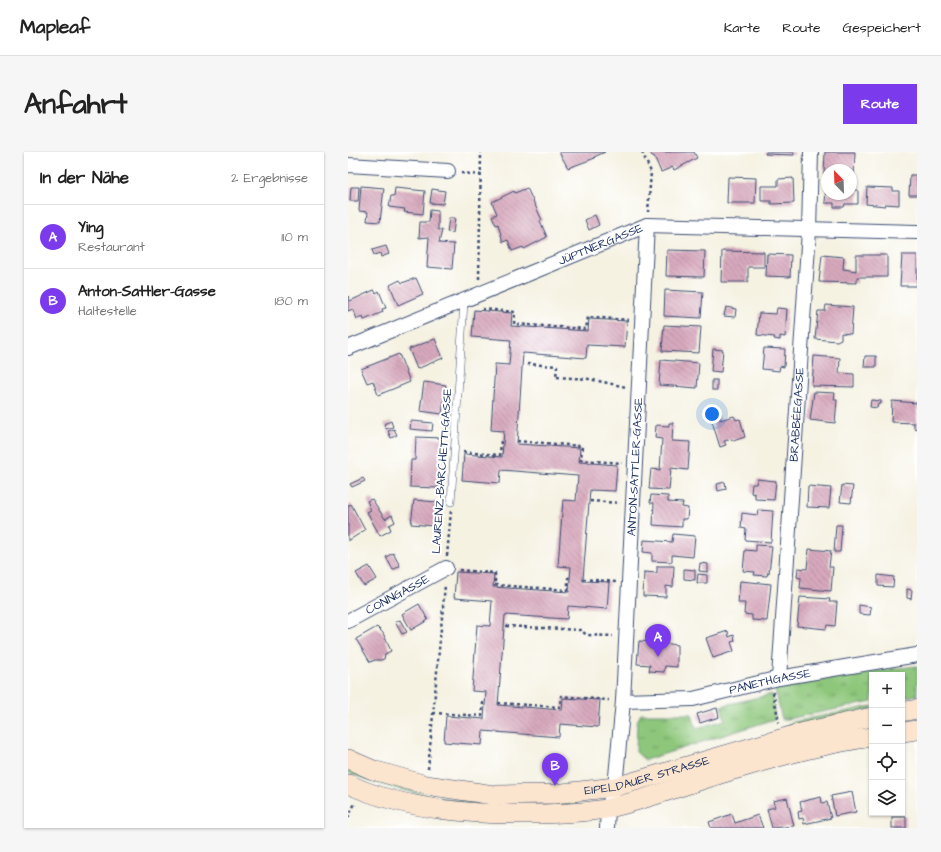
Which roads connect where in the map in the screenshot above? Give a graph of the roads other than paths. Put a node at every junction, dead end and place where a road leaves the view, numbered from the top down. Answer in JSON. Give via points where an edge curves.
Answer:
{"nodes":[{"id":1,"x":811,"y":152,"type":"edge"},
{"id":2,"x":348,"y":165,"type":"edge"},
{"id":3,"x":448,"y":171,"type":"road end"},
{"id":4,"x":648,"y":220,"type":"junction"},
{"id":5,"x":809,"y":230,"type":"junction"},
{"id":6,"x":917,"y":232,"type":"edge"},
{"id":7,"x":468,"y":300,"type":"junction"},
{"id":8,"x":348,"y":348,"type":"edge"},
{"id":9,"x":452,"y":502,"type":"road end"},
{"id":10,"x":446,"y":569,"type":"road end"},
{"id":11,"x":348,"y":621,"type":"edge"},
{"id":12,"x":917,"y":655,"type":"edge"},
{"id":13,"x":775,"y":679,"type":"junction"},
{"id":14,"x":623,"y":701,"type":"junction"},
{"id":15,"x":917,"y":710,"type":"edge"},
{"id":16,"x":905,"y":712,"type":"edge"},
{"id":17,"x":869,"y":718,"type":"edge"},
{"id":18,"x":917,"y":730,"type":"edge"},
{"id":19,"x":905,"y":732,"type":"edge"},
{"id":20,"x":869,"y":737,"type":"edge"},
{"id":21,"x":348,"y":759,"type":"edge"},
{"id":22,"x":348,"y":784,"type":"edge"},
{"id":23,"x":615,"y":787,"type":"junction"},
{"id":24,"x":608,"y":808,"type":"junction"},
{"id":25,"x":607,"y":828,"type":"edge"}],
"edges":[{"from":1,"to":5,"type":"street","name":"BRABBÉEGASSE"},
{"from":2,"to":3,"type":"street"},
{"from":4,"to":5,"type":"street","name":"JÜPTNERGASSE"},
{"from":4,"to":7,"type":"street","name":"JÜPTNERGASSE"},
{"from":4,"to":14,"type":"street","name":"ANTON-SATTLER-GASSE"},
{"from":5,"to":6,"type":"street","name":"JÜPTNERGASSE"},
{"from":5,"to":13,"type":"street","name":"BRABBÉEGASSE"},
{"from":7,"to":8,"type":"street","name":"JÜPTNERGASSE"},
{"from":7,"to":9,"type":"lane","name":"LAURENZ-BARCHETTI-GASSE"},
{"from":10,"to":11,"type":"street","name":"CONNGASSE"},
{"from":12,"to":13,"type":"street","name":"PANETHGASSE"},
{"from":13,"to":14,"type":"street","name":"PANETHGASSE","via":[[693,699]]},
{"from":14,"to":23,"type":"street","name":"ANTON-SATTLER-GASSE"},
{"from":15,"to":16,"type":"main road"},
{"from":17,"to":23,"type":"main road","name":"EIPELDAUER STRASSE","via":[[796,734]]},
{"from":18,"to":19,"type":"main road"},
{"from":20,"to":24,"type":"main road","name":"EIPELDAUER STRASSE","via":[[744,767]]},
{"from":21,"to":23,"type":"main road","name":"EIPELDAUER STRASSE","via":[[373,770],[426,785],[494,795],[554,794]]},
{"from":22,"to":24,"type":"main road","name":"EIPELDAUER STRASSE","via":[[360,790],[427,808],[507,814],[570,813]]},
{"from":23,"to":24,"type":"street","name":"ANTON-SATTLER-GASSE"},
{"from":24,"to":25,"type":"street","name":"ANTON-SATTLER-GASSE"}]}
